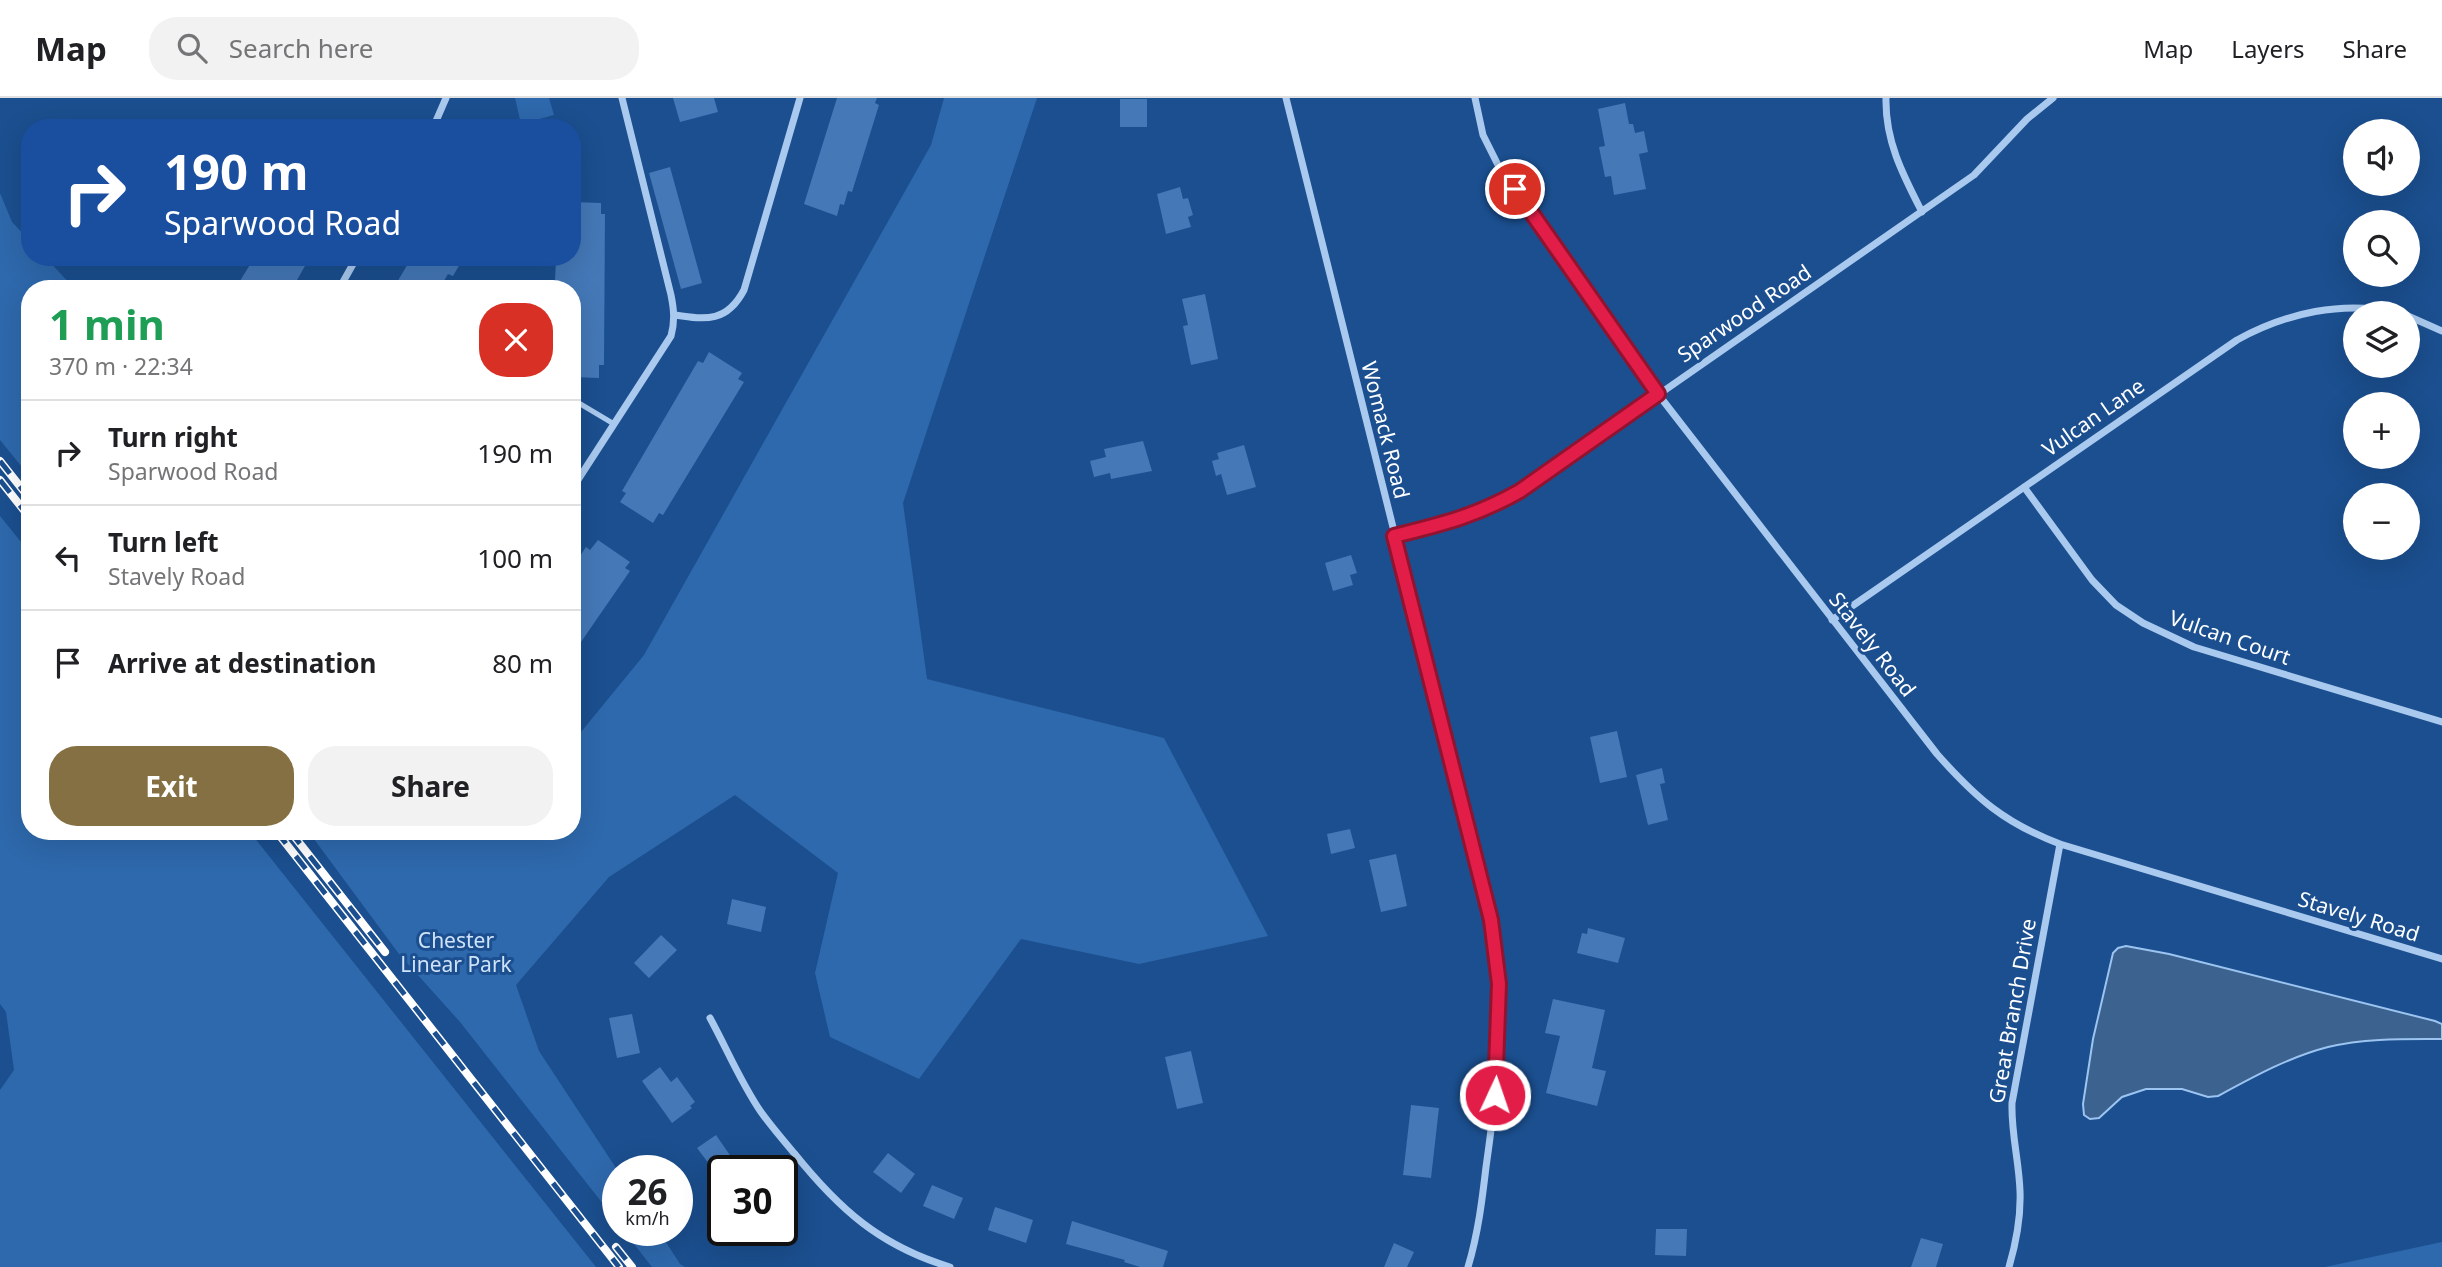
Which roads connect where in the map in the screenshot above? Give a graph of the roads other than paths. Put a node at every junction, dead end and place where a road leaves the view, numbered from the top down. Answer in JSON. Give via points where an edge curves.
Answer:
{"nodes":[{"id":1,"x":446,"y":98,"type":"edge"},
{"id":2,"x":621,"y":98,"type":"edge"},
{"id":3,"x":800,"y":98,"type":"edge"},
{"id":4,"x":1286,"y":98,"type":"edge"},
{"id":5,"x":1475,"y":98,"type":"edge"},
{"id":6,"x":1886,"y":98,"type":"edge"},
{"id":7,"x":2053,"y":98,"type":"edge"},
{"id":8,"x":437,"y":119,"type":"edge"},
{"id":9,"x":1922,"y":212,"type":"junction"},
{"id":10,"x":2343,"y":308,"type":"edge"},
{"id":11,"x":675,"y":315,"type":"junction"},
{"id":12,"x":2420,"y":321,"type":"edge"},
{"id":13,"x":2442,"y":331,"type":"edge"},
{"id":14,"x":1658,"y":394,"type":"junction"},
{"id":15,"x":581,"y":404,"type":"edge"},
{"id":16,"x":614,"y":424,"type":"junction"},
{"id":17,"x":581,"y":475,"type":"edge"},
{"id":18,"x":2024,"y":487,"type":"junction"},
{"id":19,"x":1394,"y":536,"type":"junction"},
{"id":20,"x":1832,"y":620,"type":"junction"},
{"id":21,"x":2442,"y":722,"type":"edge"},
{"id":22,"x":2060,"y":844,"type":"junction"},
{"id":23,"x":2442,"y":959,"type":"edge"},
{"id":24,"x":710,"y":1018,"type":"dead end"},
{"id":25,"x":950,"y":1267,"type":"edge"},
{"id":26,"x":1468,"y":1267,"type":"edge"},
{"id":27,"x":2009,"y":1267,"type":"edge"}],
"edges":[{"from":1,"to":8,"type":"street"},
{"from":2,"to":11,"type":"street"},
{"from":3,"to":11,"type":"street","via":[[736,304],[710,318]]},
{"from":4,"to":19,"type":"street","name":"Womack Road"},
{"from":5,"to":14,"type":"street","name":"Stavely Road","via":[[1483,135],[1499,167]]},
{"from":6,"to":9,"type":"street","via":[[1893,151]]},
{"from":7,"to":9,"type":"street","name":"Sparwood Road","via":[[1974,175]]},
{"from":9,"to":14,"type":"street","name":"Sparwood Road"},
{"from":10,"to":18,"type":"street","name":"Vulcan Lane","via":[[2262,326]]},
{"from":11,"to":16,"type":"street","via":[[671,336]]},
{"from":12,"to":13,"type":"street"},
{"from":14,"to":19,"type":"street","name":"Sparwood Road","via":[[1496,505]]},
{"from":14,"to":20,"type":"street","name":"Stavely Road"},
{"from":15,"to":16,"type":"lane"},
{"from":16,"to":17,"type":"street"},
{"from":18,"to":20,"type":"street","name":"Vulcan Lane"},
{"from":18,"to":21,"type":"street","name":"Vulcan Court","via":[[2092,580],[2116,605],[2143,623],[2194,647]]},
{"from":19,"to":26,"type":"street","name":"Womack Road","via":[[1496,953],[1495,1095]]},
{"from":20,"to":22,"type":"street","name":"Stavely Road","via":[[1979,800],[2020,827]]},
{"from":22,"to":23,"type":"street","name":"Stavely Road"},
{"from":22,"to":27,"type":"street","name":"Great Branch Drive","via":[[2012,1102],[2011,1128],[2021,1192]]},
{"from":24,"to":25,"type":"street","via":[[760,1111],[820,1186],[872,1232]]}]}
